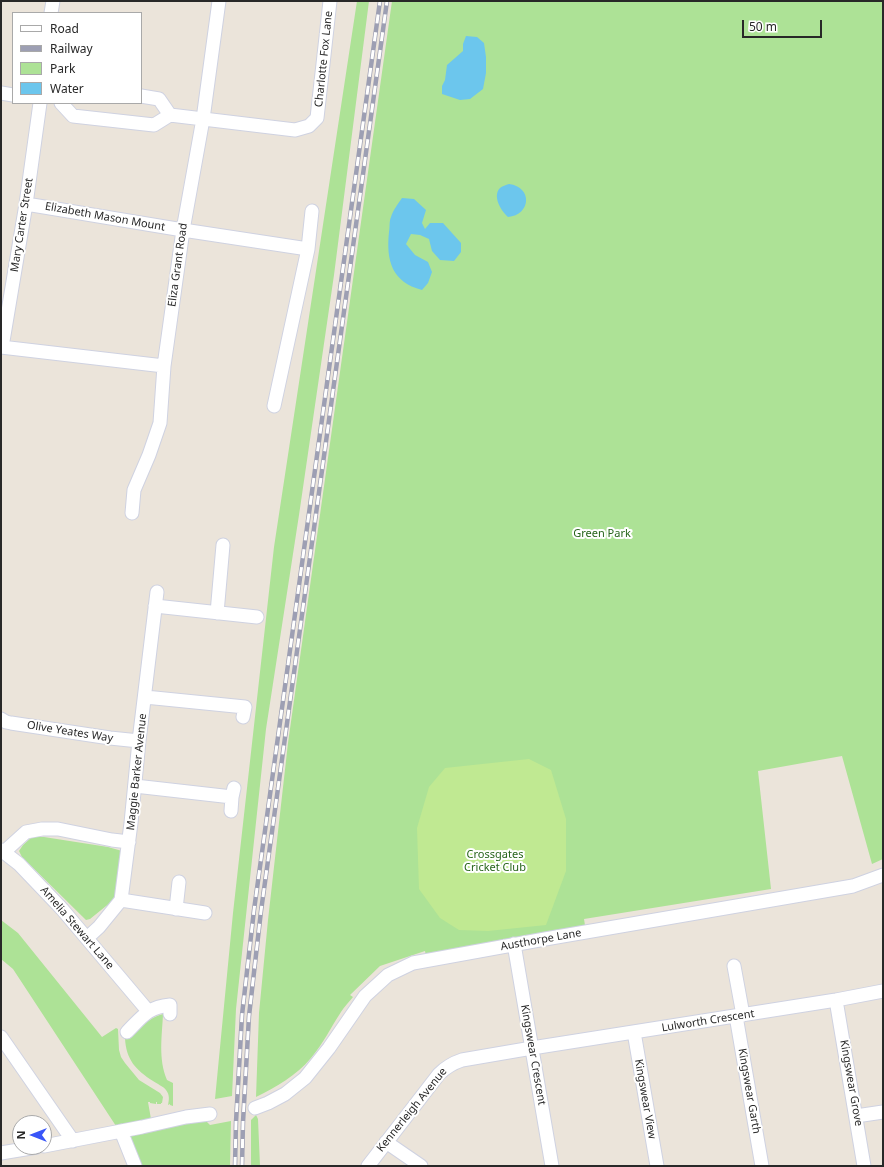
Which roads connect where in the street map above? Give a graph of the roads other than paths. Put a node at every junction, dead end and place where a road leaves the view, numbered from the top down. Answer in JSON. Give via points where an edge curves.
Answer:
{"nodes":[{"id":1,"x":53,"y":1,"type":"edge"},
{"id":2,"x":218,"y":1,"type":"edge"},
{"id":3,"x":330,"y":1,"type":"edge"},
{"id":4,"x":51,"y":12,"type":"edge"},
{"id":5,"x":1,"y":93,"type":"edge"},
{"id":6,"x":12,"y":94,"type":"edge"},
{"id":7,"x":142,"y":96,"type":"edge"},
{"id":8,"x":40,"y":104,"type":"edge"},
{"id":9,"x":62,"y":104,"type":"edge"},
{"id":10,"x":170,"y":115,"type":"junction"},
{"id":11,"x":203,"y":119,"type":"junction"},
{"id":12,"x":26,"y":204,"type":"junction"},
{"id":13,"x":312,"y":211,"type":"dead end"},
{"id":14,"x":183,"y":230,"type":"junction"},
{"id":15,"x":308,"y":249,"type":"junction"},
{"id":16,"x":1,"y":347,"type":"edge"},
{"id":17,"x":164,"y":366,"type":"junction"},
{"id":18,"x":274,"y":406,"type":"dead end"},
{"id":19,"x":132,"y":513,"type":"dead end"},
{"id":20,"x":223,"y":545,"type":"dead end"},
{"id":21,"x":158,"y":592,"type":"dead end"},
{"id":22,"x":155,"y":606,"type":"junction"},
{"id":23,"x":217,"y":613,"type":"junction"},
{"id":24,"x":257,"y":617,"type":"dead end"},
{"id":25,"x":145,"y":696,"type":"junction"},
{"id":26,"x":245,"y":707,"type":"dead end"},
{"id":27,"x":1,"y":719,"type":"edge"},
{"id":28,"x":139,"y":741,"type":"junction"},
{"id":29,"x":136,"y":786,"type":"junction"},
{"id":30,"x":231,"y":811,"type":"dead end"},
{"id":31,"x":129,"y":842,"type":"junction"},
{"id":32,"x":3,"y":851,"type":"edge"},
{"id":33,"x":883,"y":875,"type":"edge"},
{"id":34,"x":179,"y":882,"type":"dead end"},
{"id":35,"x":121,"y":900,"type":"junction"},
{"id":36,"x":176,"y":909,"type":"junction"},
{"id":37,"x":205,"y":913,"type":"dead end"},
{"id":38,"x":86,"y":938,"type":"junction"},
{"id":39,"x":514,"y":944,"type":"junction"},
{"id":40,"x":734,"y":966,"type":"dead end"},
{"id":41,"x":883,"y":991,"type":"edge"},
{"id":42,"x":836,"y":1000,"type":"junction"},
{"id":43,"x":148,"y":1011,"type":"junction"},
{"id":44,"x":170,"y":1014,"type":"dead end"},
{"id":45,"x":739,"y":1015,"type":"junction"},
{"id":46,"x":127,"y":1032,"type":"dead end"},
{"id":47,"x":634,"y":1032,"type":"junction"},
{"id":48,"x":1,"y":1036,"type":"edge"},
{"id":49,"x":532,"y":1048,"type":"junction"},
{"id":50,"x":255,"y":1108,"type":"dead end"},
{"id":51,"x":883,"y":1112,"type":"edge"},
{"id":52,"x":210,"y":1114,"type":"dead end"},
{"id":53,"x":856,"y":1116,"type":"junction"},
{"id":54,"x":124,"y":1130,"type":"junction"},
{"id":55,"x":72,"y":1141,"type":"junction"},
{"id":56,"x":386,"y":1142,"type":"junction"},
{"id":57,"x":52,"y":1145,"type":"edge"},
{"id":58,"x":12,"y":1151,"type":"edge"},
{"id":59,"x":1,"y":1153,"type":"edge"},
{"id":60,"x":135,"y":1166,"type":"edge"},
{"id":61,"x":368,"y":1166,"type":"edge"},
{"id":62,"x":421,"y":1166,"type":"edge"},
{"id":63,"x":552,"y":1166,"type":"edge"},
{"id":64,"x":657,"y":1166,"type":"edge"},
{"id":65,"x":762,"y":1166,"type":"edge"},
{"id":66,"x":864,"y":1166,"type":"edge"}],
"edges":[{"from":1,"to":4,"type":"street"},
{"from":2,"to":11,"type":"street","name":"Eliza Grant Road"},
{"from":3,"to":11,"type":"street","name":"Charlotte Fox Lane","via":[[317,118],[309,126],[295,130]]},
{"from":5,"to":6,"type":"street"},
{"from":7,"to":10,"type":"street","via":[[159,99]]},
{"from":8,"to":12,"type":"street","name":"Mary Carter Street"},
{"from":9,"to":10,"type":"street","via":[[73,116],[132,123],[154,125]]},
{"from":10,"to":11,"type":"street","name":"Charlotte Fox Lane"},
{"from":11,"to":14,"type":"street","name":"Eliza Grant Road"},
{"from":12,"to":14,"type":"street","name":"Elizabeth Mason Mount"},
{"from":12,"to":16,"type":"street","name":"Mary Carter Street"},
{"from":13,"to":15,"type":"street"},
{"from":14,"to":15,"type":"street","name":"Elizabeth Mason Mount"},
{"from":14,"to":17,"type":"street","name":"Eliza Grant Road"},
{"from":15,"to":18,"type":"street"},
{"from":16,"to":17,"type":"street"},
{"from":17,"to":19,"type":"street","name":"Eliza Grant Road","via":[[160,422],[134,490]]},
{"from":20,"to":23,"type":"street"},
{"from":21,"to":22,"type":"street","name":"Maggie Barker Avenue"},
{"from":22,"to":23,"type":"street"},
{"from":22,"to":25,"type":"street","name":"Maggie Barker Avenue"},
{"from":23,"to":24,"type":"street"},
{"from":25,"to":26,"type":"street"},
{"from":25,"to":28,"type":"street","name":"Maggie Barker Avenue"},
{"from":27,"to":28,"type":"street","name":"Olive Yeates Way","via":[[11,723]]},
{"from":28,"to":29,"type":"street","name":"Maggie Barker Avenue"},
{"from":29,"to":30,"type":"street","via":[[233,792]]},
{"from":29,"to":31,"type":"street","name":"Maggie Barker Avenue"},
{"from":31,"to":32,"type":"street","via":[[58,829],[42,829],[26,832]]},
{"from":31,"to":35,"type":"street","name":"Maggie Barker Avenue"},
{"from":32,"to":38,"type":"street","name":"Amelia Stewart Lane","via":[[39,884]]},
{"from":33,"to":39,"type":"street","name":"Austhorpe Lane","via":[[853,886]]},
{"from":34,"to":36,"type":"street"},
{"from":35,"to":36,"type":"street"},
{"from":35,"to":38,"type":"street","via":[[99,927]]},
{"from":36,"to":37,"type":"street"},
{"from":38,"to":43,"type":"street","name":"Amelia Stewart Lane"},
{"from":39,"to":49,"type":"street","name":"Kingswear Crescent"},
{"from":39,"to":50,"type":"street","name":"Austhorpe Lane","via":[[413,963],[388,975],[365,996],[305,1078],[285,1094]]},
{"from":40,"to":45,"type":"street","name":"Kingswear Garth"},
{"from":41,"to":42,"type":"street","name":"Lulworth Crescent"},
{"from":42,"to":45,"type":"street","name":"Lulworth Crescent"},
{"from":42,"to":53,"type":"street","name":"Kingswear Grove"},
{"from":43,"to":44,"type":"street","via":[[170,1005]]},
{"from":43,"to":46,"type":"street"},
{"from":45,"to":47,"type":"street","name":"Lulworth Crescent"},
{"from":45,"to":65,"type":"street","name":"Kingswear Garth"},
{"from":47,"to":49,"type":"street","name":"Lulworth Crescent"},
{"from":47,"to":64,"type":"street","name":"Kingswear View"},
{"from":48,"to":55,"type":"street"},
{"from":49,"to":56,"type":"street","name":"Kennerleigh Avenue","via":[[453,1063],[446,1068]]},
{"from":49,"to":63,"type":"street","name":"Kingswear Crescent"},
{"from":51,"to":53,"type":"street"},
{"from":52,"to":54,"type":"street","via":[[186,1116]]},
{"from":53,"to":66,"type":"street","name":"Kingswear Grove"},
{"from":54,"to":55,"type":"street"},
{"from":54,"to":60,"type":"street"},
{"from":55,"to":57,"type":"street"},
{"from":56,"to":61,"type":"street","name":"Kennerleigh Avenue"},
{"from":56,"to":62,"type":"street"},
{"from":58,"to":59,"type":"street"}]}
